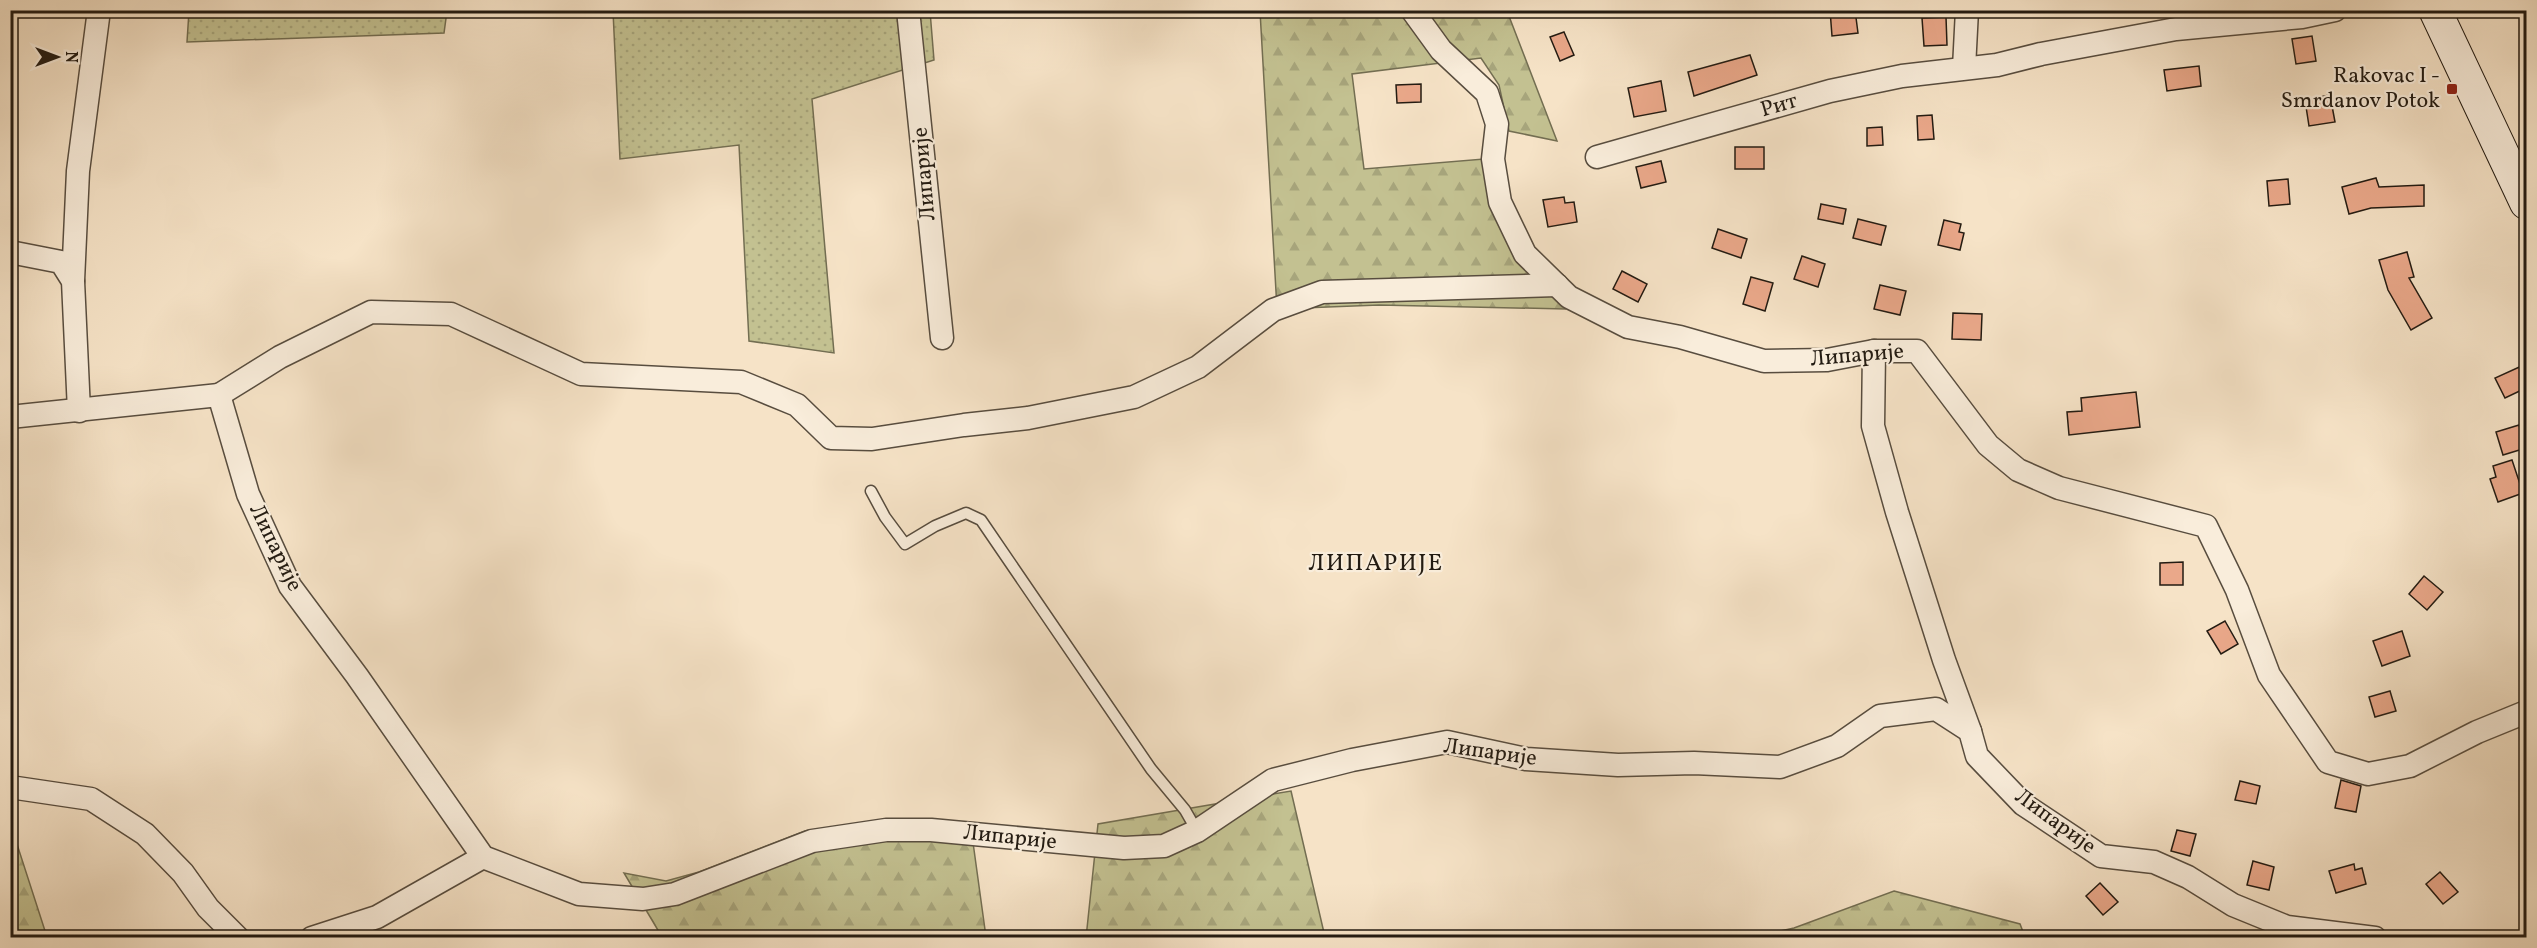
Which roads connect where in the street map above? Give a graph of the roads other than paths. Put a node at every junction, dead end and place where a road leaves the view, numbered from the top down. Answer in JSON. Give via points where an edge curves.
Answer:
{"nodes":[{"id":1,"x":99,"y":10,"type":"edge"},
{"id":2,"x":908,"y":10,"type":"edge"},
{"id":3,"x":1412,"y":10,"type":"edge"},
{"id":4,"x":1967,"y":10,"type":"edge"},
{"id":5,"x":2335,"y":10,"type":"edge"},
{"id":6,"x":2435,"y":10,"type":"edge"},
{"id":7,"x":1964,"y":68,"type":"junction"},
{"id":8,"x":1596,"y":157,"type":"dead end"},
{"id":9,"x":2526,"y":203,"type":"edge"},
{"id":10,"x":10,"y":252,"type":"edge"},
{"id":11,"x":74,"y":281,"type":"junction"},
{"id":12,"x":1557,"y":285,"type":"junction"},
{"id":13,"x":942,"y":338,"type":"dead end"},
{"id":14,"x":1874,"y":351,"type":"junction"},
{"id":15,"x":219,"y":395,"type":"junction"},
{"id":16,"x":79,"y":411,"type":"junction"},
{"id":17,"x":10,"y":417,"type":"edge"},
{"id":18,"x":871,"y":491,"type":"dead end"},
{"id":19,"x":2526,"y":712,"type":"edge"},
{"id":20,"x":1970,"y":731,"type":"junction"},
{"id":21,"x":10,"y":787,"type":"edge"},
{"id":22,"x":1197,"y":831,"type":"junction"},
{"id":23,"x":483,"y":857,"type":"junction"},
{"id":24,"x":238,"y":938,"type":"edge"},
{"id":25,"x":312,"y":938,"type":"edge"},
{"id":26,"x":2375,"y":938,"type":"edge"}],
"edges":[{"from":1,"to":11,"type":"street","via":[[78,171]]},
{"from":2,"to":13,"type":"street","name":"Липарије"},
{"from":3,"to":12,"type":"street","name":"Липарије","via":[[1441,50],[1487,93],[1497,124],[1493,159],[1500,202],[1525,254]]},
{"from":4,"to":7,"type":"street"},
{"from":5,"to":7,"type":"street","name":"Рит","via":[[2302,17],[2176,29],[1997,65]]},
{"from":6,"to":9,"type":"main road"},
{"from":7,"to":8,"type":"street","name":"Рит","via":[[1830,91]]},
{"from":10,"to":11,"type":"street","via":[[61,262]]},
{"from":11,"to":16,"type":"street"},
{"from":12,"to":14,"type":"street","name":"Липарије","via":[[1569,297],[1628,327],[1764,361],[1827,360]]},
{"from":12,"to":15,"type":"street","via":[[1322,292],[1274,310],[1198,367],[1134,397],[1028,418],[872,439],[831,438],[797,405],[741,382],[581,374],[451,314],[371,312],[279,357]]},
{"from":14,"to":19,"type":"street","name":"Липарије","via":[[1917,351],[1988,445],[2018,470],[2059,488],[2206,526],[2237,590],[2269,675],[2328,762],[2368,774],[2410,766]]},
{"from":14,"to":20,"type":"street","via":[[1873,426],[1922,592]]},
{"from":15,"to":16,"type":"street"},
{"from":15,"to":23,"type":"street","name":"Липарије","via":[[248,494],[290,586]]},
{"from":16,"to":17,"type":"street"},
{"from":18,"to":22,"type":"lane","via":[[905,544],[966,513],[981,520]]},
{"from":20,"to":22,"type":"street","name":"Липарије","via":[[1936,709],[1880,716],[1837,746],[1780,767],[1617,765],[1526,759],[1447,742],[1272,780]]},
{"from":20,"to":26,"type":"street","name":"Липарије","via":[[1977,756],[2023,804],[2101,856],[2154,862],[2233,905],[2287,927]]},
{"from":21,"to":24,"type":"street","via":[[91,799],[136,828],[183,873],[208,909]]},
{"from":22,"to":23,"type":"street","name":"Липарије","via":[[1164,846],[1124,848],[931,830],[886,830],[812,841],[675,894],[643,899],[579,894]]},
{"from":23,"to":25,"type":"street","via":[[377,917]]}]}
